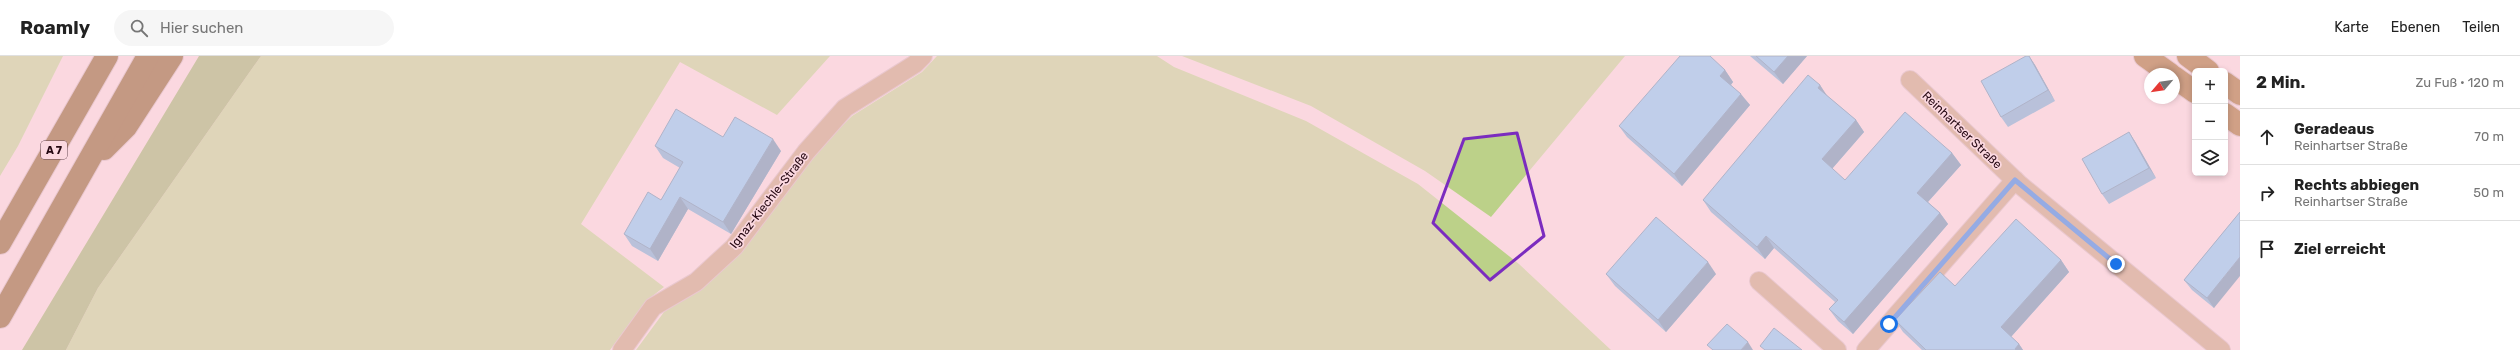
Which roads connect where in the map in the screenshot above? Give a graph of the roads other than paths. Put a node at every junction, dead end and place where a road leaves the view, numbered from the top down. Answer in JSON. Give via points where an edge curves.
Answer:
{"nodes":[{"id":1,"x":106,"y":56,"type":"edge"},
{"id":2,"x":148,"y":56,"type":"edge"},
{"id":3,"x":172,"y":56,"type":"edge"},
{"id":4,"x":923,"y":56,"type":"edge"},
{"id":5,"x":2145,"y":56,"type":"edge"},
{"id":6,"x":2188,"y":56,"type":"edge"},
{"id":7,"x":2162,"y":68,"type":"edge"},
{"id":8,"x":2204,"y":68,"type":"edge"},
{"id":9,"x":1910,"y":80,"type":"dead end"},
{"id":10,"x":2180,"y":81,"type":"edge"},
{"id":11,"x":2228,"y":85,"type":"edge"},
{"id":12,"x":2192,"y":90,"type":"edge"},
{"id":13,"x":2240,"y":94,"type":"edge"},
{"id":14,"x":2228,"y":116,"type":"edge"},
{"id":15,"x":2240,"y":125,"type":"edge"},
{"id":16,"x":87,"y":165,"type":"junction"},
{"id":17,"x":2015,"y":180,"type":"junction"},
{"id":18,"x":0,"y":243,"type":"edge"},
{"id":19,"x":1759,"y":281,"type":"dead end"},
{"id":20,"x":0,"y":317,"type":"edge"},
{"id":21,"x":622,"y":350,"type":"edge"},
{"id":22,"x":1837,"y":350,"type":"edge"},
{"id":23,"x":1866,"y":350,"type":"edge"},
{"id":24,"x":2221,"y":350,"type":"edge"}],
"edges":[{"from":1,"to":18,"type":"highway","number":"A 7"},
{"from":2,"to":16,"type":"highway"},
{"from":3,"to":16,"type":"highway","via":[[126,127]]},
{"from":4,"to":21,"type":"street","name":"Ignaz-Kiechle-Straße","via":[[915,64],[845,108],[806,152],[734,247],[696,282],[653,306]]},
{"from":5,"to":7,"type":"main road"},
{"from":6,"to":8,"type":"main road"},
{"from":9,"to":17,"type":"street","name":"Reinhartser Straße"},
{"from":10,"to":12,"type":"main road"},
{"from":11,"to":13,"type":"main road"},
{"from":14,"to":15,"type":"main road"},
{"from":16,"to":20,"type":"highway"},
{"from":17,"to":23,"type":"street"},
{"from":17,"to":24,"type":"street","name":"Reinhartser Straße"},
{"from":19,"to":22,"type":"street"}]}
